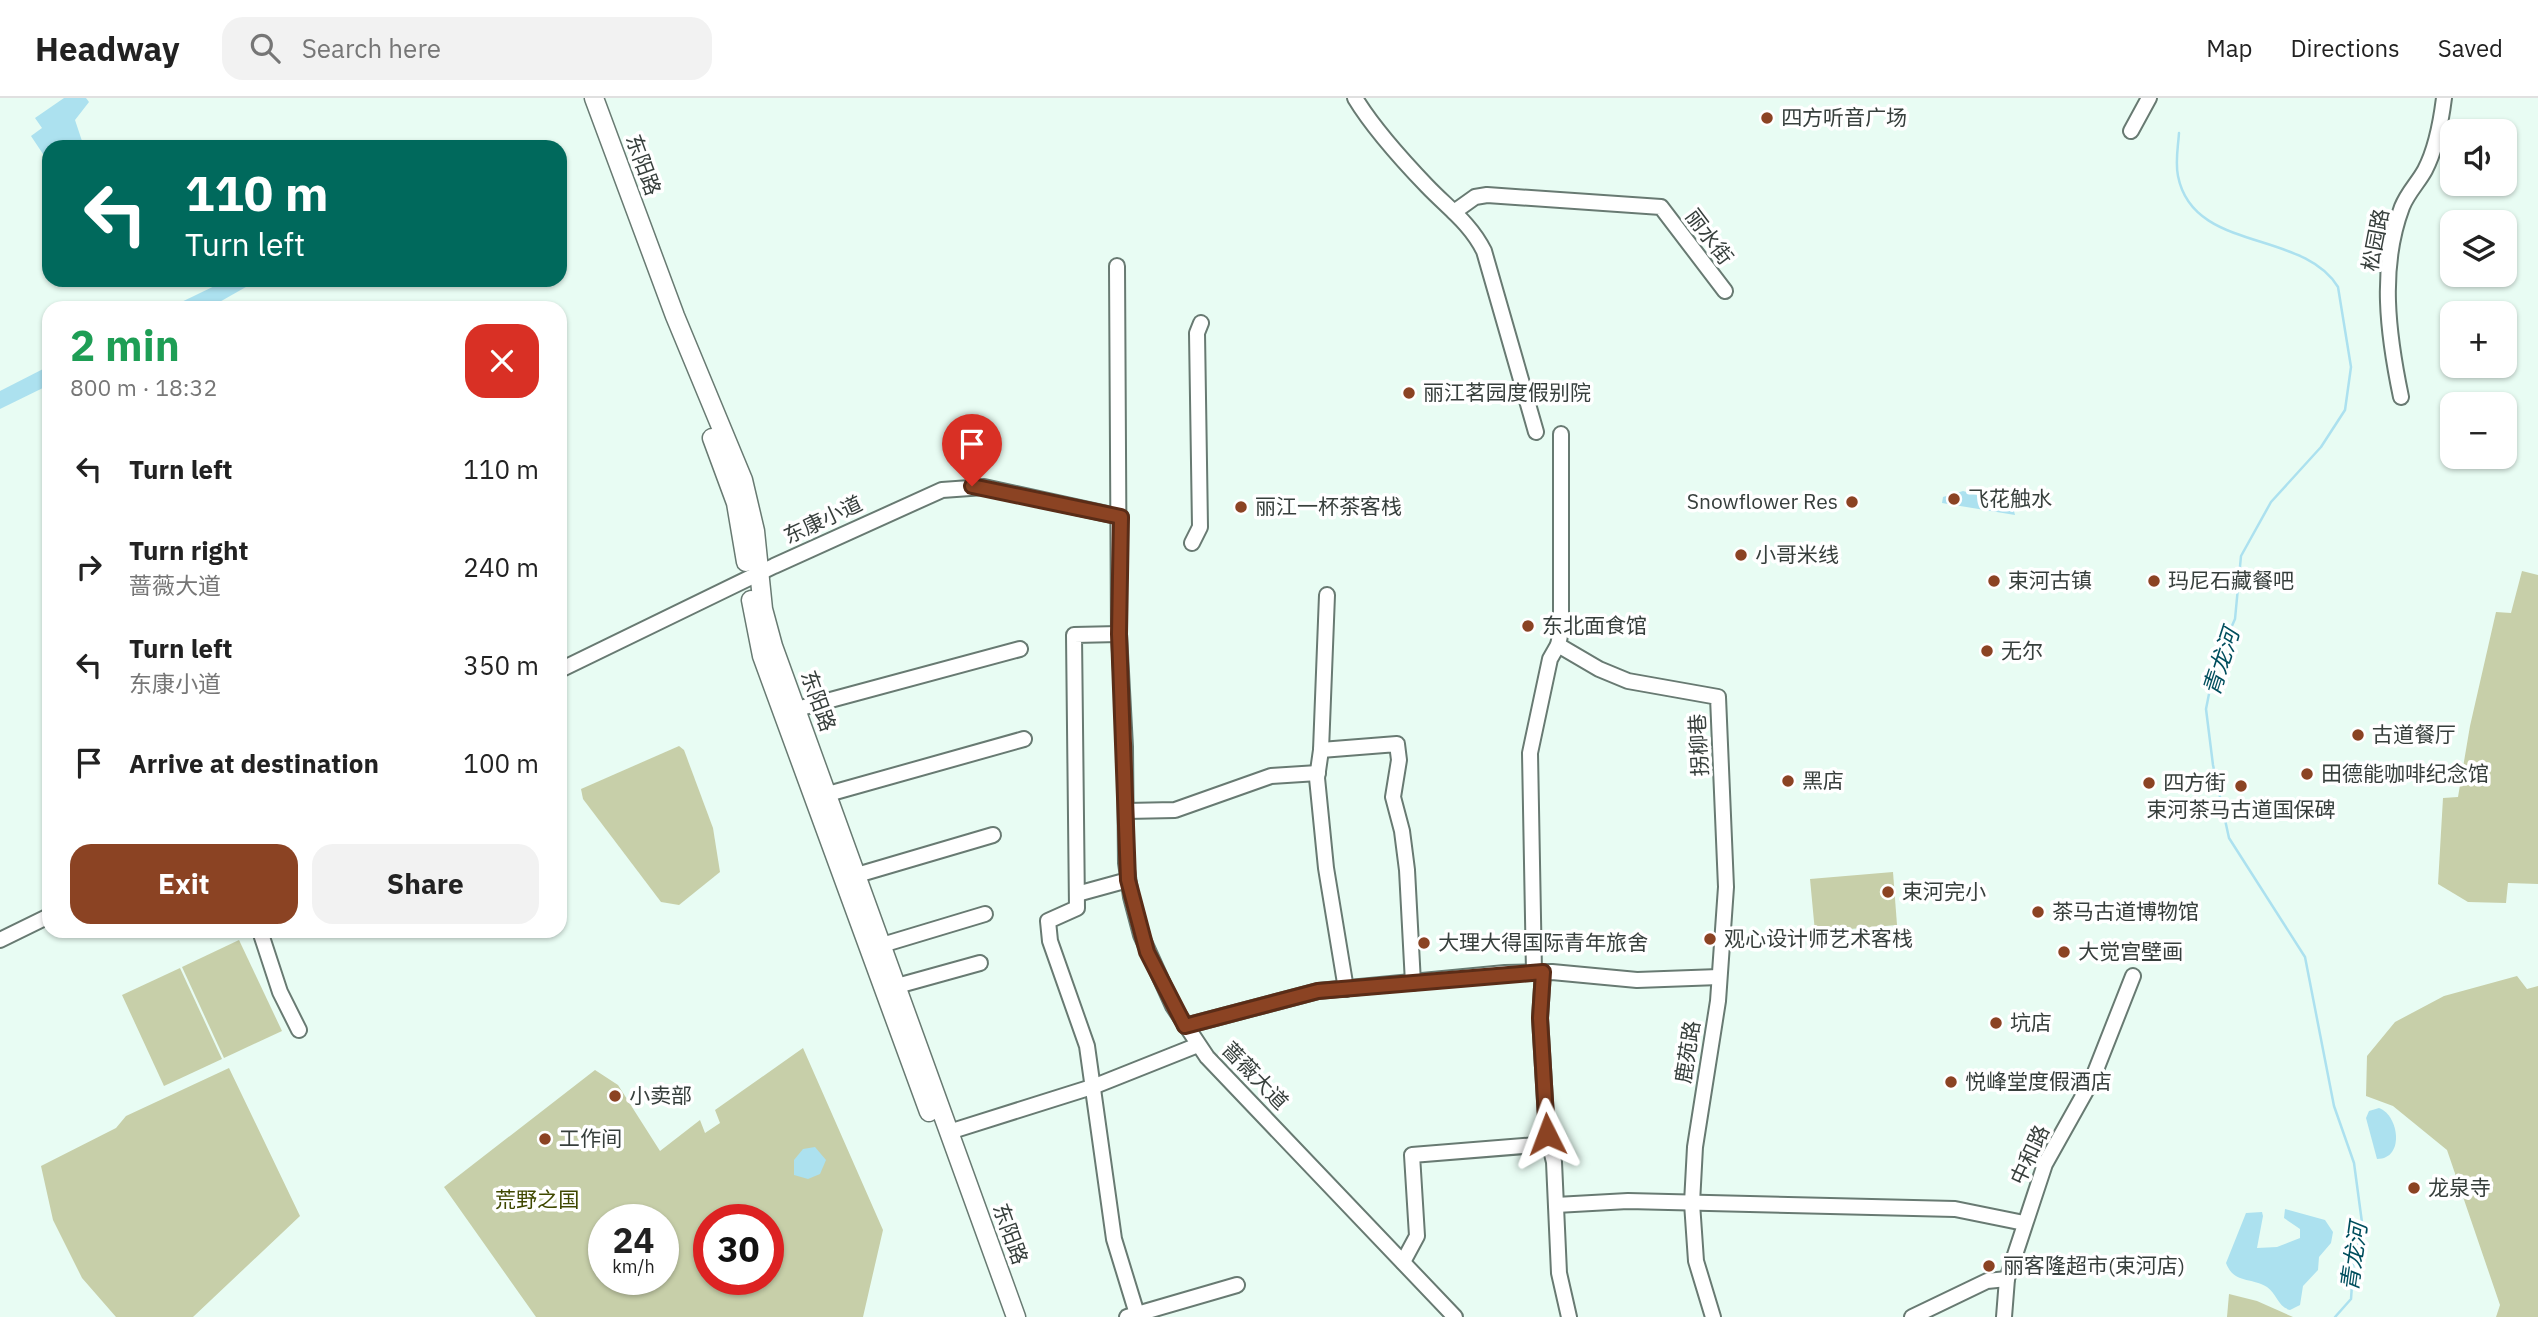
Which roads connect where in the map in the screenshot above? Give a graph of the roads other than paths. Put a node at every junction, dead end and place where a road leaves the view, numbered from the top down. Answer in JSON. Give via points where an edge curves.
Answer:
{"nodes":[{"id":1,"x":582,"y":98,"type":"edge"},
{"id":2,"x":594,"y":98,"type":"edge"},
{"id":3,"x":1355,"y":98,"type":"edge"},
{"id":4,"x":2149,"y":98,"type":"edge"},
{"id":5,"x":2444,"y":98,"type":"edge"},
{"id":6,"x":2131,"y":131,"type":"dead end"},
{"id":7,"x":1454,"y":212,"type":"junction"},
{"id":8,"x":1117,"y":266,"type":"dead end"},
{"id":9,"x":1725,"y":291,"type":"dead end"},
{"id":10,"x":1201,"y":323,"type":"dead end"},
{"id":11,"x":2401,"y":397,"type":"dead end"},
{"id":12,"x":1536,"y":432,"type":"dead end"},
{"id":13,"x":1561,"y":434,"type":"dead end"},
{"id":14,"x":1121,"y":517,"type":"junction"},
{"id":15,"x":1192,"y":543,"type":"dead end"},
{"id":16,"x":753,"y":576,"type":"junction"},
{"id":17,"x":1327,"y":596,"type":"dead end"},
{"id":18,"x":1119,"y":634,"type":"junction"},
{"id":19,"x":1558,"y":645,"type":"junction"},
{"id":20,"x":1020,"y":649,"type":"dead end"},
{"id":21,"x":567,"y":667,"type":"edge"},
{"id":22,"x":797,"y":709,"type":"junction"},
{"id":23,"x":1024,"y":739,"type":"dead end"},
{"id":24,"x":1321,"y":750,"type":"junction"},
{"id":25,"x":1318,"y":773,"type":"junction"},
{"id":26,"x":1723,"y":791,"type":"joint"},
{"id":27,"x":828,"y":794,"type":"junction"},
{"id":28,"x":1126,"y":811,"type":"junction"},
{"id":29,"x":993,"y":835,"type":"dead end"},
{"id":30,"x":857,"y":875,"type":"junction"},
{"id":31,"x":1128,"y":880,"type":"junction"},
{"id":32,"x":1077,"y":894,"type":"junction"},
{"id":33,"x":985,"y":914,"type":"dead end"},
{"id":34,"x":42,"y":919,"type":"edge"},
{"id":35,"x":262,"y":938,"type":"edge"},
{"id":36,"x":0,"y":940,"type":"edge"},
{"id":37,"x":882,"y":945,"type":"junction"},
{"id":38,"x":980,"y":963,"type":"dead end"},
{"id":39,"x":1539,"y":972,"type":"junction"},
{"id":40,"x":2133,"y":976,"type":"dead end"},
{"id":41,"x":1719,"y":977,"type":"junction"},
{"id":42,"x":1413,"y":983,"type":"junction"},
{"id":43,"x":897,"y":986,"type":"junction"},
{"id":44,"x":1346,"y":989,"type":"junction"},
{"id":45,"x":1185,"y":1026,"type":"junction"},
{"id":46,"x":299,"y":1030,"type":"dead end"},
{"id":47,"x":1198,"y":1045,"type":"junction"},
{"id":48,"x":1095,"y":1086,"type":"junction"},
{"id":49,"x":949,"y":1132,"type":"junction"},
{"id":50,"x":1549,"y":1144,"type":"junction"},
{"id":51,"x":1692,"y":1203,"type":"junction"},
{"id":52,"x":1556,"y":1205,"type":"junction"},
{"id":53,"x":2024,"y":1223,"type":"junction"},
{"id":54,"x":1403,"y":1262,"type":"junction"},
{"id":55,"x":2007,"y":1279,"type":"junction"},
{"id":56,"x":1237,"y":1285,"type":"dead end"},
{"id":57,"x":1944,"y":1304,"type":"junction"},
{"id":58,"x":1132,"y":1316,"type":"edge"},
{"id":59,"x":1004,"y":1317,"type":"edge"},
{"id":60,"x":1016,"y":1317,"type":"edge"},
{"id":61,"x":1455,"y":1317,"type":"edge"},
{"id":62,"x":1569,"y":1317,"type":"edge"},
{"id":63,"x":1713,"y":1317,"type":"edge"},
{"id":64,"x":1912,"y":1317,"type":"edge"},
{"id":65,"x":1930,"y":1317,"type":"edge"},
{"id":66,"x":2004,"y":1317,"type":"edge"}],
"edges":[{"from":1,"to":16,"type":"main road","name":"东阳路","via":[[730,484]]},
{"from":2,"to":16,"type":"main road","name":"东阳路","via":[[680,329],[743,480],[755,531]]},
{"from":3,"to":7,"type":"street","via":[[1425,185]]},
{"from":4,"to":6,"type":"street"},
{"from":5,"to":11,"type":"street","name":"松园路","via":[[2430,158],[2403,204],[2392,250],[2390,344]]},
{"from":7,"to":9,"type":"street","name":"丽水街","via":[[1475,197],[1488,195],[1661,207]]},
{"from":7,"to":12,"type":"street","via":[[1475,233],[1484,251]]},
{"from":8,"to":14,"type":"street","name":"蔷薇大道"},
{"from":10,"to":15,"type":"street","via":[[1197,333],[1200,527]]},
{"from":13,"to":19,"type":"street","via":[[1563,584]]},
{"from":14,"to":16,"type":"street","name":"东康小道","via":[[984,487],[951,488],[915,500]]},
{"from":14,"to":18,"type":"street","name":"蔷薇大道"},
{"from":16,"to":21,"type":"street","name":"东康小道"},
{"from":16,"to":22,"type":"main road","name":"东阳路"},
{"from":16,"to":59,"type":"main road","name":"东阳路","via":[[753,622],[762,656]]},
{"from":17,"to":24,"type":"street"},
{"from":18,"to":28,"type":"street","name":"蔷薇大道"},
{"from":18,"to":32,"type":"street","via":[[1074,635]]},
{"from":19,"to":26,"type":"street","name":"拐柳巷","via":[[1628,681],[1718,697]]},
{"from":19,"to":39,"type":"street","via":[[1550,659],[1530,753]]},
{"from":20,"to":22,"type":"street"},
{"from":22,"to":27,"type":"main road","name":"东阳路"},
{"from":23,"to":27,"type":"street"},
{"from":24,"to":25,"type":"street"},
{"from":24,"to":42,"type":"street","via":[[1396,744],[1399,760],[1393,797],[1407,870]]},
{"from":25,"to":28,"type":"street","via":[[1271,776],[1175,810]]},
{"from":25,"to":44,"type":"street","via":[[1326,869]]},
{"from":26,"to":41,"type":"street","name":"鹿苑路","via":[[1726,887]]},
{"from":27,"to":30,"type":"main road","name":"东阳路"},
{"from":28,"to":31,"type":"street","name":"蔷薇大道"},
{"from":29,"to":30,"type":"street"},
{"from":30,"to":37,"type":"main road","name":"东阳路"},
{"from":31,"to":32,"type":"street"},
{"from":31,"to":45,"type":"street","name":"蔷薇大道","via":[[1147,952]]},
{"from":32,"to":48,"type":"street","via":[[1077,908],[1048,921],[1050,941],[1087,1046]]},
{"from":33,"to":37,"type":"street"},
{"from":34,"to":36,"type":"street"},
{"from":35,"to":46,"type":"street"},
{"from":37,"to":43,"type":"main road","name":"东阳路"},
{"from":38,"to":43,"type":"street"},
{"from":39,"to":41,"type":"street","via":[[1637,980]]},
{"from":39,"to":42,"type":"street"},
{"from":39,"to":50,"type":"street"},
{"from":40,"to":53,"type":"street","name":"中和路","via":[[2089,1087],[2045,1164]]},
{"from":41,"to":51,"type":"street","name":"鹿苑路","via":[[1695,1147]]},
{"from":42,"to":44,"type":"street"},
{"from":43,"to":49,"type":"main road","name":"东阳路"},
{"from":44,"to":45,"type":"street","via":[[1318,991]]},
{"from":45,"to":47,"type":"street","name":"蔷薇大道"},
{"from":47,"to":48,"type":"street"},
{"from":47,"to":54,"type":"street","name":"蔷薇大道"},
{"from":48,"to":49,"type":"street"},
{"from":48,"to":58,"type":"street","via":[[1114,1239]]},
{"from":49,"to":60,"type":"main road","name":"东阳路"},
{"from":50,"to":52,"type":"street"},
{"from":50,"to":54,"type":"street","via":[[1412,1155],[1417,1236]]},
{"from":51,"to":52,"type":"street"},
{"from":51,"to":53,"type":"street","via":[[1955,1209]]},
{"from":51,"to":63,"type":"street","name":"鹿苑路","via":[[1696,1261]]},
{"from":52,"to":62,"type":"street","via":[[1559,1273]]},
{"from":53,"to":55,"type":"street","name":"中和路"},
{"from":54,"to":61,"type":"street","name":"蔷薇大道"},
{"from":55,"to":57,"type":"street","via":[[1987,1281]]},
{"from":55,"to":66,"type":"street","name":"中和路"},
{"from":56,"to":58,"type":"street"},
{"from":57,"to":64,"type":"street"},
{"from":57,"to":65,"type":"street"}]}
